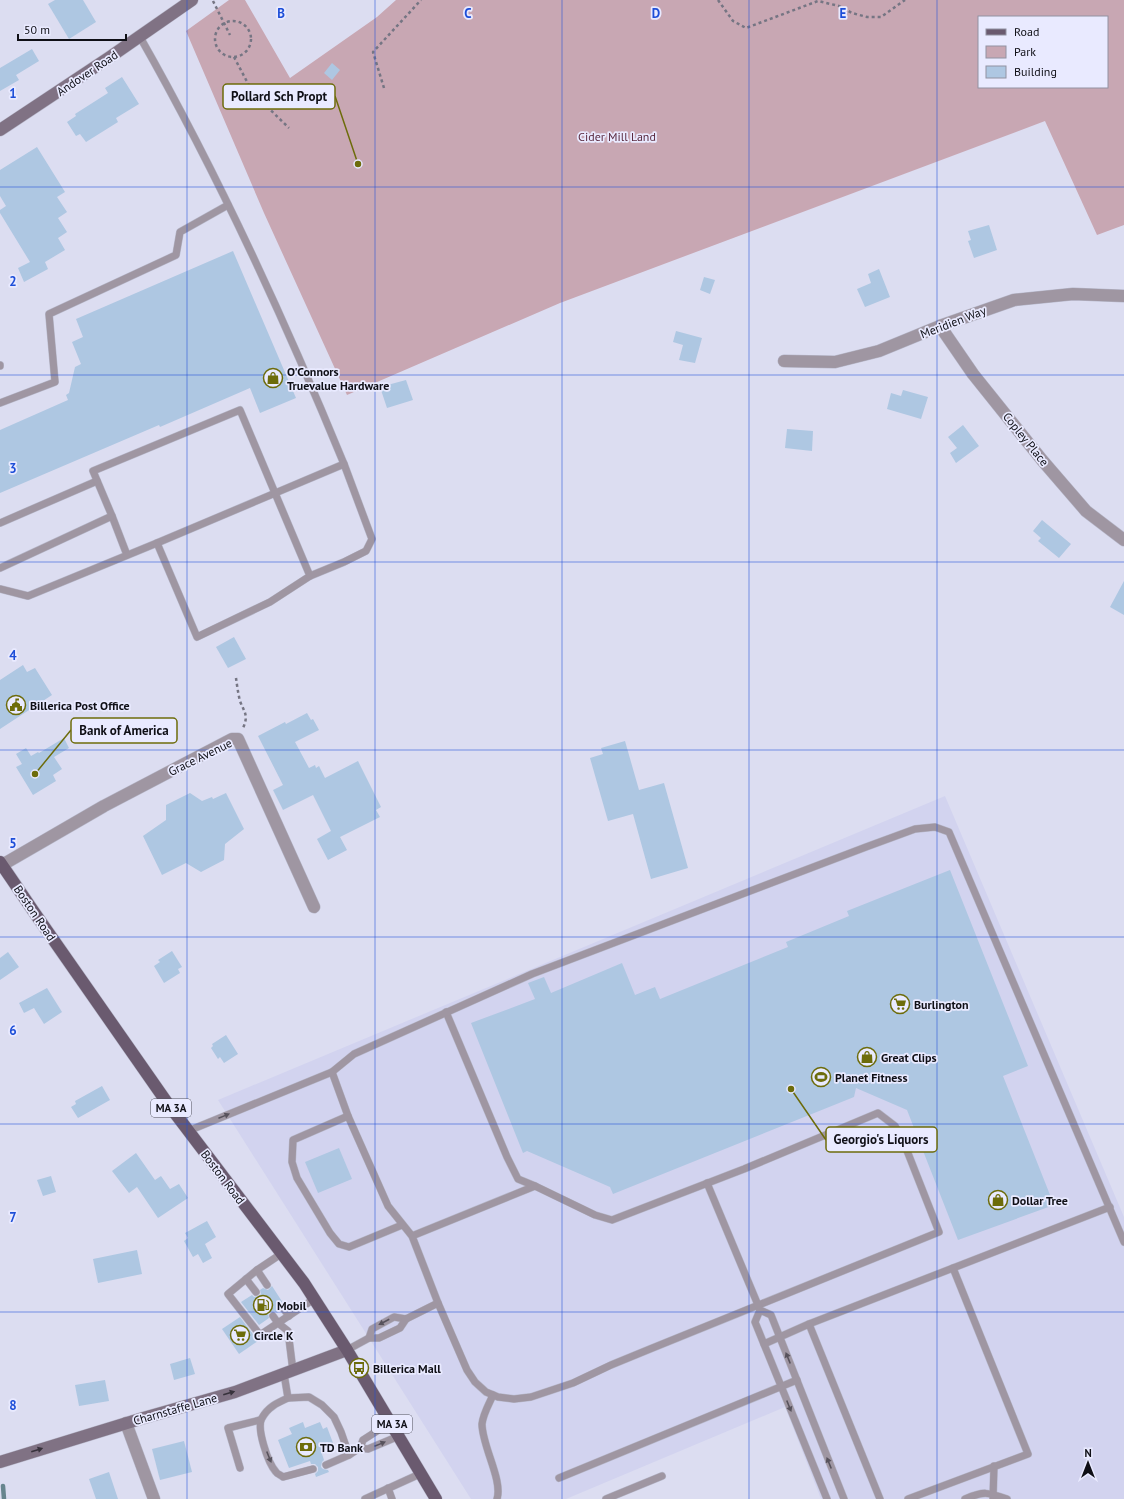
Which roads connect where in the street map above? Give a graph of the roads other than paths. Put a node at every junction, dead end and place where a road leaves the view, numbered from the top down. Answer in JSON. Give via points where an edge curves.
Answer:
{"nodes":[{"id":1,"x":192,"y":0,"type":"edge"},
{"id":2,"x":140,"y":37,"type":"junction"},
{"id":3,"x":0,"y":130,"type":"edge"},
{"id":4,"x":228,"y":205,"type":"junction"},
{"id":5,"x":1124,"y":296,"type":"edge"},
{"id":6,"x":940,"y":326,"type":"junction"},
{"id":7,"x":784,"y":361,"type":"dead end"},
{"id":8,"x":0,"y":403,"type":"edge"},
{"id":9,"x":344,"y":464,"type":"junction"},
{"id":10,"x":98,"y":481,"type":"junction"},
{"id":11,"x":275,"y":494,"type":"junction"},
{"id":12,"x":112,"y":516,"type":"junction"},
{"id":13,"x":0,"y":523,"type":"edge"},
{"id":14,"x":1124,"y":540,"type":"edge"},
{"id":15,"x":157,"y":543,"type":"junction"},
{"id":16,"x":127,"y":555,"type":"junction"},
{"id":17,"x":0,"y":568,"type":"edge"},
{"id":18,"x":310,"y":576,"type":"junction"},
{"id":19,"x":0,"y":589,"type":"edge"},
{"id":20,"x":1,"y":863,"type":"edge"},
{"id":21,"x":314,"y":907,"type":"dead end"},
{"id":22,"x":446,"y":1012,"type":"junction"},
{"id":23,"x":332,"y":1072,"type":"junction"},
{"id":24,"x":348,"y":1116,"type":"junction"},
{"id":25,"x":188,"y":1131,"type":"junction"},
{"id":26,"x":707,"y":1183,"type":"junction"},
{"id":27,"x":535,"y":1186,"type":"junction"},
{"id":28,"x":1110,"y":1207,"type":"junction"},
{"id":29,"x":402,"y":1225,"type":"junction"},
{"id":30,"x":412,"y":1236,"type":"junction"},
{"id":31,"x":1124,"y":1242,"type":"edge"},
{"id":32,"x":281,"y":1254,"type":"junction"},
{"id":33,"x":953,"y":1268,"type":"junction"},
{"id":34,"x":258,"y":1270,"type":"junction"},
{"id":35,"x":246,"y":1279,"type":"junction"},
{"id":36,"x":267,"y":1285,"type":"dead end"},
{"id":37,"x":256,"y":1292,"type":"dead end"},
{"id":38,"x":314,"y":1299,"type":"junction"},
{"id":39,"x":438,"y":1303,"type":"junction"},
{"id":40,"x":759,"y":1307,"type":"junction"},
{"id":41,"x":283,"y":1308,"type":"dead end"},
{"id":42,"x":273,"y":1316,"type":"dead end"},
{"id":43,"x":289,"y":1316,"type":"junction"},
{"id":44,"x":406,"y":1319,"type":"junction"},
{"id":45,"x":278,"y":1323,"type":"junction"},
{"id":46,"x":809,"y":1324,"type":"junction"},
{"id":47,"x":779,"y":1337,"type":"junction"},
{"id":48,"x":369,"y":1338,"type":"junction"},
{"id":49,"x":764,"y":1344,"type":"junction"},
{"id":50,"x":347,"y":1350,"type":"junction"},
{"id":51,"x":288,"y":1372,"type":"junction"},
{"id":52,"x":797,"y":1380,"type":"junction"},
{"id":53,"x":781,"y":1387,"type":"junction"},
{"id":54,"x":493,"y":1395,"type":"junction"},
{"id":55,"x":288,"y":1398,"type":"junction"},
{"id":56,"x":260,"y":1420,"type":"junction"},
{"id":57,"x":391,"y":1422,"type":"junction"},
{"id":58,"x":126,"y":1423,"type":"junction"},
{"id":59,"x":399,"y":1436,"type":"junction"},
{"id":60,"x":360,"y":1448,"type":"junction"},
{"id":61,"x":349,"y":1455,"type":"junction"},
{"id":62,"x":0,"y":1462,"type":"edge"},
{"id":63,"x":326,"y":1465,"type":"dead end"},
{"id":64,"x":994,"y":1466,"type":"junction"},
{"id":65,"x":240,"y":1468,"type":"dead end"},
{"id":66,"x":313,"y":1469,"type":"dead end"},
{"id":67,"x":422,"y":1473,"type":"junction"},
{"id":68,"x":662,"y":1476,"type":"dead end"},
{"id":69,"x":559,"y":1478,"type":"dead end"},
{"id":70,"x":388,"y":1488,"type":"junction"},
{"id":71,"x":993,"y":1497,"type":"edge"},
{"id":72,"x":154,"y":1499,"type":"edge"},
{"id":73,"x":365,"y":1499,"type":"edge"},
{"id":74,"x":392,"y":1499,"type":"edge"},
{"id":75,"x":436,"y":1499,"type":"edge"},
{"id":76,"x":497,"y":1499,"type":"edge"},
{"id":77,"x":606,"y":1499,"type":"edge"},
{"id":78,"x":827,"y":1499,"type":"edge"},
{"id":79,"x":844,"y":1499,"type":"edge"},
{"id":80,"x":880,"y":1499,"type":"edge"},
{"id":81,"x":908,"y":1499,"type":"edge"},
{"id":82,"x":964,"y":1499,"type":"edge"},
{"id":83,"x":1007,"y":1499,"type":"edge"}],
"edges":[{"from":1,"to":2,"type":"main road","name":"Andover Road"},
{"from":2,"to":3,"type":"main road","name":"Andover Road"},
{"from":2,"to":4,"type":"lane","via":[[165,80]]},
{"from":4,"to":8,"type":"lane","via":[[180,232],[176,255],[49,314],[55,382]]},
{"from":4,"to":9,"type":"lane","via":[[313,388]]},
{"from":5,"to":6,"type":"street","name":"Meridien Way","via":[[1073,294],[1014,300]]},
{"from":6,"to":7,"type":"street","name":"Meridien Way","via":[[879,351],[834,362]]},
{"from":6,"to":14,"type":"street","name":"Copley Place","via":[[973,374],[1042,460],[1086,511]]},
{"from":9,"to":11,"type":"lane"},
{"from":9,"to":18,"type":"lane","via":[[372,539],[366,551]]},
{"from":10,"to":11,"type":"lane","via":[[93,471],[240,410]]},
{"from":10,"to":12,"type":"lane"},
{"from":10,"to":13,"type":"lane"},
{"from":11,"to":15,"type":"lane"},
{"from":11,"to":18,"type":"lane"},
{"from":12,"to":16,"type":"lane"},
{"from":12,"to":17,"type":"lane"},
{"from":15,"to":16,"type":"lane"},
{"from":15,"to":18,"type":"lane","via":[[197,637],[270,602]]},
{"from":16,"to":19,"type":"lane","via":[[28,596]]},
{"from":20,"to":21,"type":"street","name":"Grace Avenue","via":[[232,739],[238,739]]},
{"from":20,"to":25,"type":"main road","name":"Boston Road","number":"MA 3A"},
{"from":22,"to":23,"type":"lane","via":[[354,1054]]},
{"from":22,"to":27,"type":"lane","via":[[518,1179]]},
{"from":22,"to":28,"type":"lane","via":[[532,974],[732,897],[887,839],[935,827],[949,832]]},
{"from":23,"to":24,"type":"lane"},
{"from":25,"to":23,"type":"lane","one_way":true},
{"from":24,"to":29,"type":"lane","via":[[388,1206]]},
{"from":24,"to":29,"type":"lane","via":[[293,1140],[292,1162],[297,1178],[330,1234],[339,1244],[349,1247]]},
{"from":25,"to":32,"type":"main road","name":"Boston Road","number":"MA 3A"},
{"from":26,"to":27,"type":"lane","via":[[612,1220],[595,1215]]},
{"from":26,"to":40,"type":"lane"},
{"from":26,"to":40,"type":"lane","via":[[878,1113],[895,1126],[902,1138],[938,1232]]},
{"from":27,"to":30,"type":"lane"},
{"from":28,"to":31,"type":"lane"},
{"from":28,"to":33,"type":"lane"},
{"from":29,"to":30,"type":"lane"},
{"from":30,"to":39,"type":"lane"},
{"from":32,"to":34,"type":"lane"},
{"from":32,"to":38,"type":"main road","name":"Boston Road","number":"MA 3A"},
{"from":33,"to":46,"type":"lane"},
{"from":33,"to":64,"type":"lane","via":[[1028,1454]]},
{"from":34,"to":35,"type":"lane"},
{"from":34,"to":36,"type":"lane"},
{"from":35,"to":37,"type":"lane"},
{"from":35,"to":45,"type":"lane","via":[[228,1294],[260,1335]]},
{"from":38,"to":43,"type":"lane"},
{"from":38,"to":50,"type":"main road","name":"Boston Road","number":"MA 3A"},
{"from":39,"to":44,"type":"lane"},
{"from":39,"to":54,"type":"lane","via":[[474,1382]]},
{"from":40,"to":47,"type":"lane","via":[[770,1315]]},
{"from":40,"to":49,"type":"lane","via":[[755,1322]]},
{"from":40,"to":54,"type":"lane","via":[[611,1365],[573,1383],[530,1397],[514,1399]]},
{"from":41,"to":43,"type":"lane"},
{"from":42,"to":45,"type":"lane"},
{"from":43,"to":45,"type":"lane"},
{"from":44,"to":48,"type":"lane","via":[[400,1328],[379,1338]]},
{"from":44,"to":48,"type":"lane","one_way":true,"via":[[394,1317],[372,1329]]},
{"from":45,"to":51,"type":"lane","via":[[288,1331]]},
{"from":46,"to":47,"type":"lane"},
{"from":46,"to":80,"type":"lane"},
{"from":47,"to":49,"type":"lane"},
{"from":52,"to":47,"type":"lane","one_way":true},
{"from":48,"to":50,"type":"lane"},
{"from":49,"to":53,"type":"lane"},
{"from":50,"to":51,"type":"main road","name":"Charnstaffe Lane"},
{"from":50,"to":57,"type":"main road","name":"Boston Road","number":"MA 3A"},
{"from":51,"to":55,"type":"lane"},
{"from":58,"to":51,"type":"main road","name":"Charnstaffe Lane","one_way":true,"via":[[234,1392]]},
{"from":52,"to":53,"type":"lane"},
{"from":79,"to":52,"type":"lane","one_way":true},
{"from":53,"to":69,"type":"lane"},
{"from":53,"to":78,"type":"lane","one_way":true},
{"from":54,"to":76,"type":"lane","via":[[482,1423],[496,1480]]},
{"from":55,"to":56,"type":"lane","via":[[270,1407]]},
{"from":55,"to":61,"type":"lane","via":[[309,1397],[322,1405],[334,1417]]},
{"from":56,"to":65,"type":"lane","via":[[228,1428]]},
{"from":56,"to":66,"type":"lane","one_way":true,"via":[[264,1446],[276,1472],[283,1477]]},
{"from":57,"to":59,"type":"main road","name":"Boston Road","number":"MA 3A"},
{"from":57,"to":60,"type":"lane","via":[[362,1440]]},
{"from":62,"to":58,"type":"main road","name":"Charnstaffe Lane","one_way":true},
{"from":58,"to":72,"type":"street"},
{"from":60,"to":59,"type":"lane","one_way":true,"via":[[368,1449]]},
{"from":59,"to":67,"type":"main road","name":"Boston Road","number":"MA 3A"},
{"from":60,"to":61,"type":"lane"},
{"from":61,"to":63,"type":"lane"},
{"from":64,"to":71,"type":"lane"},
{"from":64,"to":81,"type":"lane"},
{"from":67,"to":70,"type":"lane"},
{"from":67,"to":75,"type":"main road","name":"Boston Road","number":"MA 3A"},
{"from":68,"to":77,"type":"lane"},
{"from":70,"to":73,"type":"lane"},
{"from":70,"to":74,"type":"lane"},
{"from":71,"to":82,"type":"lane","via":[[980,1493]]},
{"from":71,"to":83,"type":"lane"}]}
